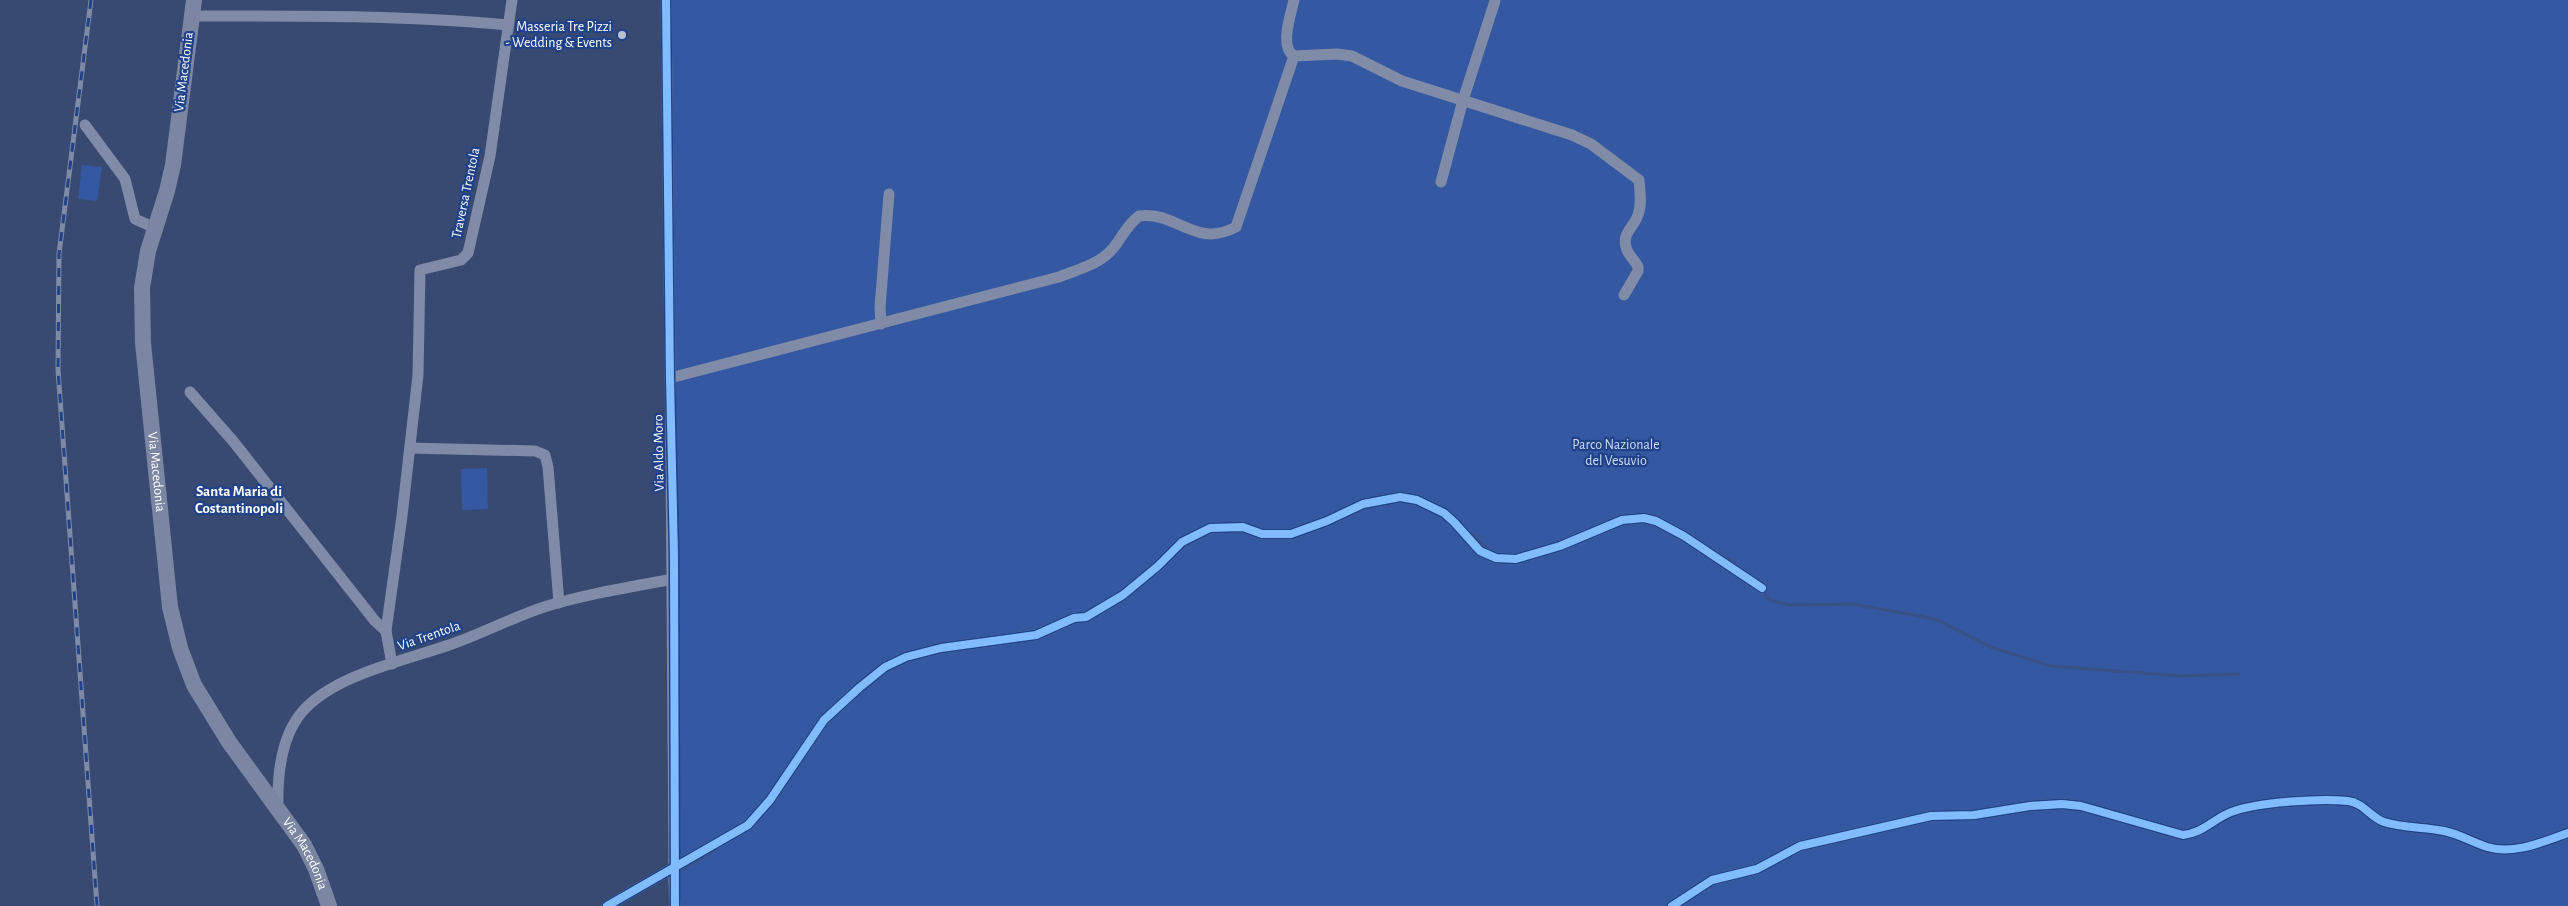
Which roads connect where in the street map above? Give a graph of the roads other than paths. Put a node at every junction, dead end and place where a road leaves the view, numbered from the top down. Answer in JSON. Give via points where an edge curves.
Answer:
{"nodes":[{"id":1,"x":512,"y":0,"type":"edge"},
{"id":2,"x":666,"y":0,"type":"edge"},
{"id":3,"x":1294,"y":0,"type":"edge"},
{"id":4,"x":1495,"y":1,"type":"edge"},
{"id":5,"x":193,"y":8,"type":"edge"},
{"id":6,"x":508,"y":25,"type":"junction"},
{"id":7,"x":1294,"y":56,"type":"junction"},
{"id":8,"x":1463,"y":100,"type":"junction"},
{"id":9,"x":85,"y":125,"type":"dead end"},
{"id":10,"x":1441,"y":182,"type":"dead end"},
{"id":11,"x":889,"y":194,"type":"dead end"},
{"id":12,"x":155,"y":228,"type":"junction"},
{"id":13,"x":1624,"y":295,"type":"dead end"},
{"id":14,"x":881,"y":324,"type":"junction"},
{"id":15,"x":670,"y":378,"type":"junction"},
{"id":16,"x":190,"y":392,"type":"dead end"},
{"id":17,"x":410,"y":448,"type":"junction"},
{"id":18,"x":673,"y":579,"type":"junction"},
{"id":19,"x":1762,"y":588,"type":"dead end"},
{"id":20,"x":559,"y":604,"type":"junction"},
{"id":21,"x":386,"y":631,"type":"junction"},
{"id":22,"x":392,"y":664,"type":"junction"},
{"id":23,"x":278,"y":811,"type":"junction"},
{"id":24,"x":2568,"y":833,"type":"edge"},
{"id":25,"x":329,"y":906,"type":"edge"},
{"id":26,"x":607,"y":906,"type":"edge"},
{"id":27,"x":675,"y":906,"type":"edge"},
{"id":28,"x":1672,"y":906,"type":"edge"}],
"edges":[{"from":1,"to":6,"type":"street","name":"Traversa Trentola"},
{"from":2,"to":15,"type":"street","name":"Via Aldo Moro"},
{"from":3,"to":7,"type":"street","via":[[1287,49]]},
{"from":4,"to":8,"type":"street"},
{"from":5,"to":6,"type":"street"},
{"from":5,"to":12,"type":"main road","name":"Via Macedonia","via":[[173,165]]},
{"from":6,"to":17,"type":"street","name":"Traversa Trentola","via":[[490,156],[468,253],[461,260],[420,270],[418,375]]},
{"from":7,"to":8,"type":"street","via":[[1352,56],[1402,81]]},
{"from":7,"to":14,"type":"street","via":[[1236,227],[1211,236],[1158,216],[1139,216],[1126,228],[1114,248],[1095,263],[1059,276]]},
{"from":8,"to":10,"type":"street"},
{"from":8,"to":13,"type":"street","via":[[1572,135],[1591,144],[1639,180],[1638,216],[1626,232],[1625,242],[1638,271]]},
{"from":9,"to":12,"type":"street","via":[[126,179],[135,219]]},
{"from":11,"to":14,"type":"street"},
{"from":12,"to":23,"type":"main road","name":"Via Macedonia","via":[[142,288],[143,343],[170,607],[194,685]]},
{"from":14,"to":15,"type":"street"},
{"from":15,"to":18,"type":"street","name":"Via Aldo Moro"},
{"from":16,"to":21,"type":"street","via":[[233,441],[375,622]]},
{"from":17,"to":20,"type":"street","via":[[535,451],[545,455]]},
{"from":17,"to":21,"type":"street","name":"Traversa Trentola"},
{"from":18,"to":20,"type":"street","name":"Via Trentola"},
{"from":18,"to":27,"type":"street","name":"Via Aldo Moro","bridge":true},
{"from":19,"to":26,"type":"street","via":[[1684,536],[1644,518],[1622,520],[1560,546],[1516,559],[1496,558],[1480,551],[1444,514],[1417,500],[1400,497],[1363,504],[1292,534],[1262,534],[1243,527],[1210,528],[1182,542],[1123,595],[1086,617],[1074,618],[1036,635],[941,648],[906,657],[885,667],[824,720],[770,800],[748,825]]},
{"from":20,"to":22,"type":"street","name":"Via Trentola"},
{"from":21,"to":22,"type":"street","name":"Traversa Trentola"},
{"from":22,"to":23,"type":"street","name":"Via Trentola","via":[[325,691],[302,712],[289,734],[282,759]]},
{"from":23,"to":25,"type":"main road","name":"Via Macedonia","via":[[304,845]]},
{"from":24,"to":28,"type":"street","via":[[2521,848],[2496,849],[2446,831],[2384,822],[2360,804],[2334,801],[2242,809],[2194,834],[2183,835],[2081,806],[2030,806],[1974,815],[1916,818],[1820,841],[1790,850],[1757,870],[1712,880]]}]}
